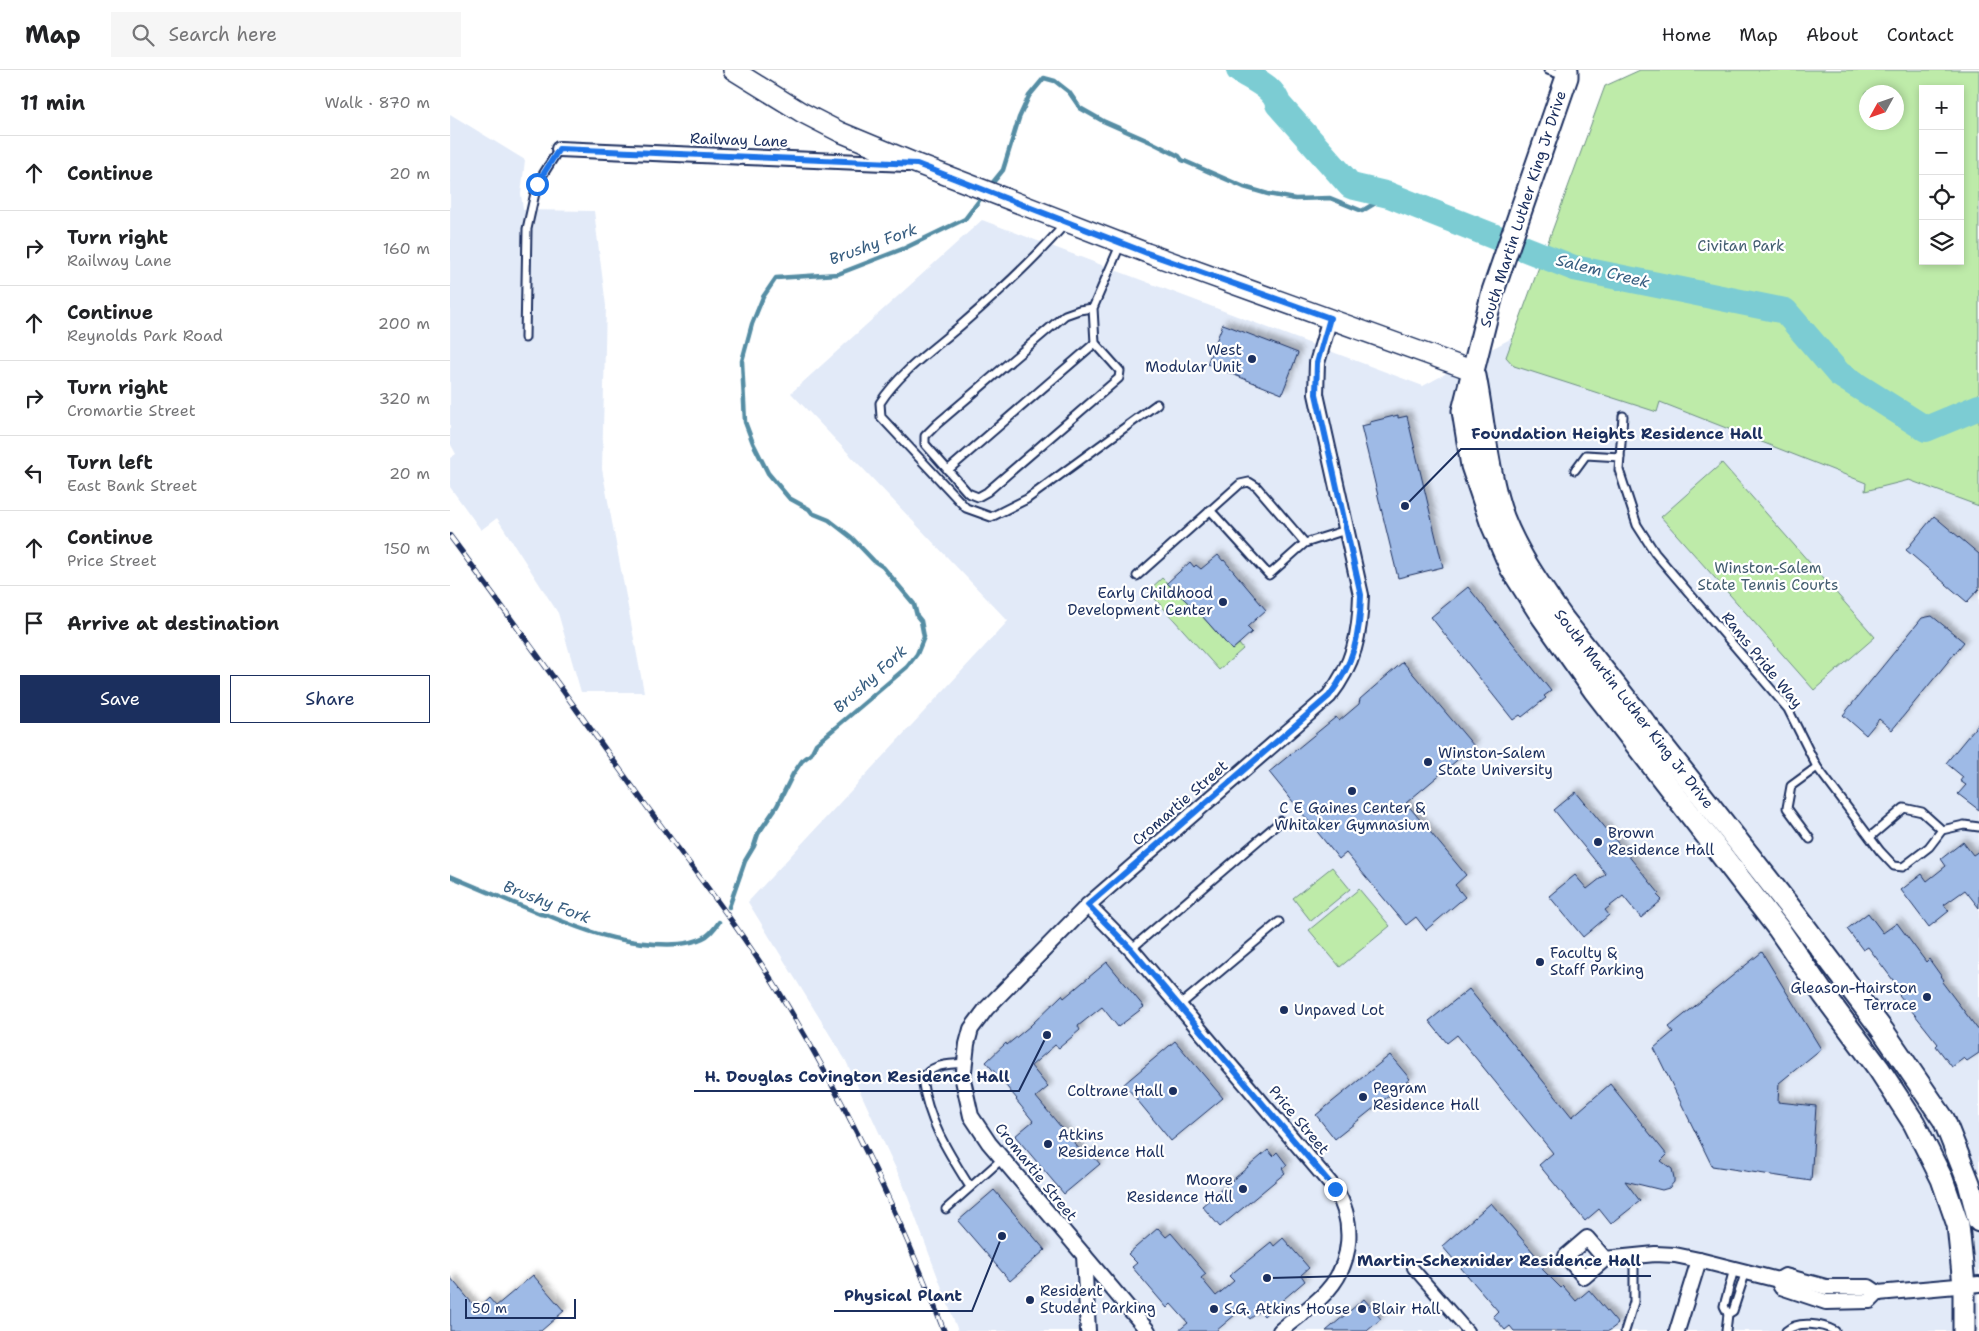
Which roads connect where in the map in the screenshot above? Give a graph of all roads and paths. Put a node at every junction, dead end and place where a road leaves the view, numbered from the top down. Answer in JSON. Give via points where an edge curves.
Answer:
{"nodes":[{"id":1,"x":733,"y":70,"type":"edge"},
{"id":2,"x":1564,"y":72,"type":"edge"},
{"id":3,"x":559,"y":149,"type":"joint"},
{"id":4,"x":917,"y":164,"type":"junction"},
{"id":5,"x":1066,"y":222,"type":"junction"},
{"id":6,"x":1121,"y":243,"type":"junction"},
{"id":7,"x":1093,"y":308,"type":"junction"},
{"id":8,"x":1330,"y":318,"type":"junction"},
{"id":9,"x":526,"y":338,"type":"dead end"},
{"id":10,"x":1095,"y":343,"type":"junction"},
{"id":11,"x":1474,"y":371,"type":"junction"},
{"id":12,"x":1157,"y":404,"type":"dead end"},
{"id":13,"x":1623,"y":416,"type":"dead end"},
{"id":14,"x":1620,"y":457,"type":"junction"},
{"id":15,"x":948,"y":470,"type":"junction"},
{"id":16,"x":1575,"y":470,"type":"dead end"},
{"id":17,"x":1210,"y":510,"type":"junction"},
{"id":18,"x":1346,"y":530,"type":"junction"},
{"id":19,"x":1305,"y":543,"type":"junction"},
{"id":20,"x":1137,"y":576,"type":"dead end"},
{"id":21,"x":1816,"y":767,"type":"junction"},
{"id":22,"x":1281,"y":821,"type":"dead end"},
{"id":23,"x":1979,"y":827,"type":"edge"},
{"id":24,"x":1942,"y":830,"type":"junction"},
{"id":25,"x":1870,"y":837,"type":"junction"},
{"id":26,"x":1810,"y":839,"type":"dead end"},
{"id":27,"x":1088,"y":905,"type":"junction"},
{"id":28,"x":1278,"y":922,"type":"dead end"},
{"id":29,"x":1128,"y":945,"type":"junction"},
{"id":30,"x":1180,"y":1005,"type":"junction"},
{"id":31,"x":965,"y":1063,"type":"junction"},
{"id":32,"x":1002,"y":1158,"type":"junction"},
{"id":33,"x":970,"y":1188,"type":"junction"},
{"id":34,"x":946,"y":1209,"type":"dead end"},
{"id":35,"x":1979,"y":1221,"type":"edge"},
{"id":36,"x":1084,"y":1255,"type":"junction"},
{"id":37,"x":1634,"y":1255,"type":"junction"},
{"id":38,"x":1605,"y":1259,"type":"dead end"},
{"id":39,"x":1699,"y":1260,"type":"junction"},
{"id":40,"x":1413,"y":1268,"type":"dead end"},
{"id":41,"x":1740,"y":1270,"type":"junction"},
{"id":42,"x":1778,"y":1280,"type":"junction"},
{"id":43,"x":1807,"y":1282,"type":"junction"},
{"id":44,"x":1971,"y":1284,"type":"edge"},
{"id":45,"x":1878,"y":1293,"type":"junction"},
{"id":46,"x":1808,"y":1297,"type":"junction"},
{"id":47,"x":1728,"y":1314,"type":"junction"},
{"id":48,"x":1088,"y":1331,"type":"edge"},
{"id":49,"x":1148,"y":1331,"type":"edge"},
{"id":50,"x":1280,"y":1331,"type":"edge"},
{"id":51,"x":1468,"y":1331,"type":"edge"},
{"id":52,"x":1625,"y":1331,"type":"edge"},
{"id":53,"x":1677,"y":1331,"type":"edge"},
{"id":54,"x":1726,"y":1331,"type":"edge"},
{"id":55,"x":1786,"y":1331,"type":"edge"},
{"id":56,"x":1834,"y":1331,"type":"edge"},
{"id":57,"x":1964,"y":1331,"type":"edge"}],
"edges":[{"from":1,"to":4,"type":"main road","via":[[824,124]]},
{"from":2,"to":11,"type":"main road","name":"South Martin Luther King Jr Drive","via":[[1493,292]]},
{"from":3,"to":4,"type":"street","name":"Railway Lane"},
{"from":3,"to":9,"type":"lane","via":[[537,184],[528,229]]},
{"from":4,"to":5,"type":"main road"},
{"from":5,"to":6,"type":"main road"},
{"from":5,"to":12,"type":"lane","via":[[1037,256],[892,385],[880,403],[881,417],[966,508],[991,517],[1027,499]]},
{"from":6,"to":7,"type":"lane"},
{"from":6,"to":8,"type":"main road"},
{"from":7,"to":10,"type":"lane"},
{"from":7,"to":15,"type":"lane","via":[[1065,315],[925,436],[925,444]]},
{"from":8,"to":11,"type":"main road"},
{"from":8,"to":18,"type":"street","name":"Cromartie Street","via":[[1317,363],[1316,394]]},
{"from":10,"to":15,"type":"lane"},
{"from":10,"to":15,"type":"lane","via":[[1120,371],[1119,378],[978,497],[968,493]]},
{"from":11,"to":35,"type":"main road","name":"South Martin Luther King Jr Drive","via":[[1497,500],[1521,555],[1563,619],[1795,914],[1944,1120],[1969,1183]]},
{"from":11,"to":44,"type":"main road","name":"South Martin Luther King Jr Drive","via":[[1463,411],[1472,466],[1511,568],[1594,690],[1778,928],[1914,1123],[1942,1179],[1958,1225]]},
{"from":13,"to":14,"type":"lane","name":"Rams Pride Way"},
{"from":14,"to":16,"type":"lane","via":[[1586,455]]},
{"from":14,"to":21,"type":"lane","name":"Rams Pride Way","via":[[1619,470],[1637,525],[1655,553],[1788,709]]},
{"from":17,"to":19,"type":"lane","via":[[1240,484],[1249,482],[1257,487]]},
{"from":17,"to":19,"type":"lane","via":[[1269,575]]},
{"from":17,"to":20,"type":"lane"},
{"from":18,"to":19,"type":"lane"},
{"from":18,"to":27,"type":"street","name":"Cromartie Street","via":[[1361,595],[1360,622],[1350,664],[1341,681],[1329,696]]},
{"from":21,"to":25,"type":"lane","name":"Rams Pride Way"},
{"from":21,"to":26,"type":"lane","via":[[1791,786],[1787,808]]},
{"from":22,"to":29,"type":"lane"},
{"from":23,"to":24,"type":"lane","via":[[1964,825]]},
{"from":24,"to":25,"type":"lane","via":[[1922,812],[1904,808]]},
{"from":24,"to":25,"type":"lane","name":"Rams Pride Way","via":[[1929,847],[1903,867],[1894,866]]},
{"from":27,"to":29,"type":"street","name":"Price Street"},
{"from":27,"to":31,"type":"street","name":"Cromartie Street","via":[[971,1028]]},
{"from":28,"to":30,"type":"lane"},
{"from":29,"to":30,"type":"street","name":"Price Street"},
{"from":30,"to":50,"type":"street","name":"Price Street","via":[[1339,1194],[1346,1209],[1350,1236],[1340,1273],[1326,1292]]},
{"from":31,"to":32,"type":"street","name":"Cromartie Street","via":[[963,1080],[971,1116]]},
{"from":31,"to":33,"type":"lane","via":[[938,1066],[928,1070],[922,1079],[940,1138]]},
{"from":32,"to":33,"type":"lane"},
{"from":32,"to":36,"type":"street","name":"Cromartie Street"},
{"from":33,"to":34,"type":"lane"},
{"from":36,"to":48,"type":"street"},
{"from":36,"to":49,"type":"street","name":"Cromartie Street"},
{"from":37,"to":38,"type":"street"},
{"from":37,"to":39,"type":"street","via":[[1675,1255]]},
{"from":37,"to":52,"type":"lane","via":[[1634,1302]]},
{"from":39,"to":41,"type":"street"},
{"from":39,"to":53,"type":"street"},
{"from":40,"to":51,"type":"street"},
{"from":41,"to":42,"type":"street"},
{"from":41,"to":47,"type":"lane","via":[[1733,1311]]},
{"from":41,"to":47,"type":"lane","via":[[1724,1306]]},
{"from":42,"to":43,"type":"street","via":[[1785,1276]]},
{"from":42,"to":46,"type":"street","via":[[1781,1287]]},
{"from":43,"to":45,"type":"street","via":[[1826,1287],[1869,1287]]},
{"from":43,"to":46,"type":"street"},
{"from":44,"to":45,"type":"street"},
{"from":44,"to":57,"type":"main road","name":"South Martin Luther King Jr Drive"},
{"from":45,"to":46,"type":"street","via":[[1870,1301],[1863,1302],[1826,1302]]},
{"from":47,"to":54,"type":"lane"},
{"from":55,"to":56,"type":"lane","via":[[1804,1324],[1826,1326]]}]}
